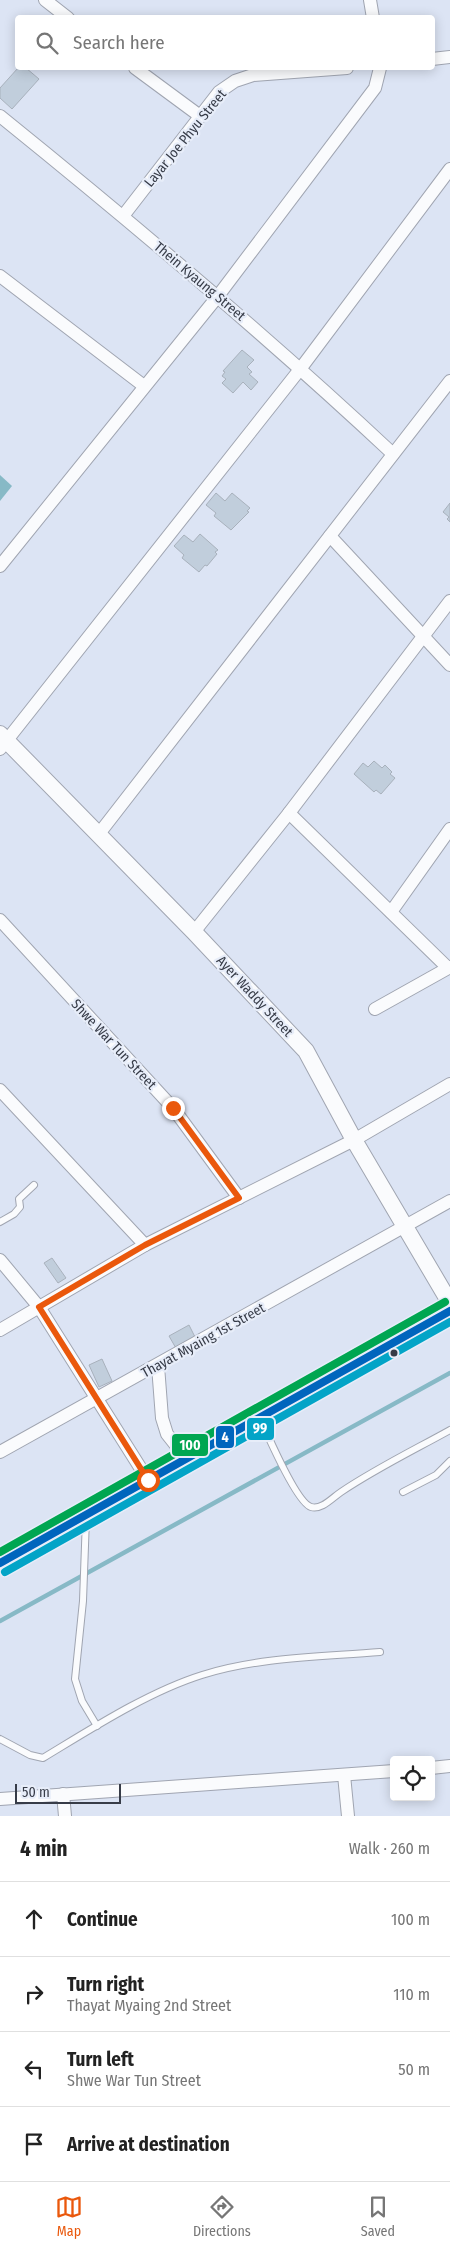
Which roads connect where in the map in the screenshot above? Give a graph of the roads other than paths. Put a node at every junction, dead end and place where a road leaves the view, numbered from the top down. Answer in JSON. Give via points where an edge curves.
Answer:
{"nodes":[{"id":1,"x":44,"y":0,"type":"edge"},
{"id":2,"x":370,"y":0,"type":"edge"},
{"id":3,"x":64,"y":15,"type":"edge"},
{"id":4,"x":372,"y":15,"type":"edge"},
{"id":5,"x":450,"y":57,"type":"edge"},
{"id":6,"x":435,"y":59,"type":"edge"},
{"id":7,"x":137,"y":70,"type":"edge"},
{"id":8,"x":324,"y":70,"type":"edge"},
{"id":9,"x":380,"y":70,"type":"edge"},
{"id":10,"x":0,"y":116,"type":"edge"},
{"id":11,"x":200,"y":116,"type":"junction"},
{"id":12,"x":450,"y":169,"type":"edge"},
{"id":13,"x":123,"y":216,"type":"junction"},
{"id":14,"x":0,"y":276,"type":"edge"},
{"id":15,"x":218,"y":296,"type":"junction"},
{"id":16,"x":301,"y":368,"type":"junction"},
{"id":17,"x":144,"y":386,"type":"junction"},
{"id":18,"x":448,"y":388,"type":"edge"},
{"id":19,"x":394,"y":454,"type":"junction"},
{"id":20,"x":330,"y":536,"type":"junction"},
{"id":21,"x":0,"y":566,"type":"edge"},
{"id":22,"x":450,"y":601,"type":"edge"},
{"id":23,"x":424,"y":636,"type":"junction"},
{"id":24,"x":450,"y":665,"type":"edge"},
{"id":25,"x":2,"y":741,"type":"edge"},
{"id":26,"x":289,"y":813,"type":"junction"},
{"id":27,"x":450,"y":829,"type":"edge"},
{"id":28,"x":98,"y":835,"type":"junction"},
{"id":29,"x":391,"y":912,"type":"junction"},
{"id":30,"x":0,"y":920,"type":"edge"},
{"id":31,"x":194,"y":932,"type":"junction"},
{"id":32,"x":449,"y":967,"type":"edge"},
{"id":33,"x":375,"y":1009,"type":"dead end"},
{"id":34,"x":450,"y":1084,"type":"edge"},
{"id":35,"x":0,"y":1090,"type":"edge"},
{"id":36,"x":354,"y":1140,"type":"junction"},
{"id":37,"x":34,"y":1185,"type":"dead end"},
{"id":38,"x":239,"y":1198,"type":"junction"},
{"id":39,"x":450,"y":1201,"type":"edge"},
{"id":40,"x":0,"y":1222,"type":"edge"},
{"id":41,"x":405,"y":1226,"type":"junction"},
{"id":42,"x":145,"y":1245,"type":"junction"},
{"id":43,"x":0,"y":1260,"type":"edge"},
{"id":44,"x":450,"y":1303,"type":"edge"},
{"id":45,"x":39,"y":1307,"type":"junction"},
{"id":46,"x":450,"y":1311,"type":"edge"},
{"id":47,"x":0,"y":1330,"type":"edge"},
{"id":48,"x":158,"y":1366,"type":"junction"},
{"id":49,"x":96,"y":1400,"type":"junction"},
{"id":50,"x":260,"y":1417,"type":"junction"},
{"id":51,"x":450,"y":1430,"type":"edge"},
{"id":52,"x":0,"y":1452,"type":"edge"},
{"id":53,"x":186,"y":1458,"type":"junction"},
{"id":54,"x":450,"y":1461,"type":"edge"},
{"id":55,"x":148,"y":1480,"type":"junction"},
{"id":56,"x":403,"y":1492,"type":"dead end"},
{"id":57,"x":86,"y":1514,"type":"junction"},
{"id":58,"x":0,"y":1563,"type":"edge"},
{"id":59,"x":380,"y":1652,"type":"dead end"},
{"id":60,"x":97,"y":1726,"type":"junction"},
{"id":61,"x":0,"y":1739,"type":"edge"},
{"id":62,"x":450,"y":1766,"type":"edge"},
{"id":63,"x":435,"y":1768,"type":"edge"},
{"id":64,"x":390,"y":1771,"type":"edge"},
{"id":65,"x":344,"y":1775,"type":"junction"},
{"id":66,"x":63,"y":1794,"type":"junction"},
{"id":67,"x":0,"y":1799,"type":"edge"},
{"id":68,"x":65,"y":1816,"type":"edge"},
{"id":69,"x":348,"y":1816,"type":"edge"}],
"edges":[{"from":1,"to":3,"type":"street"},
{"from":2,"to":4,"type":"street"},
{"from":5,"to":6,"type":"street"},
{"from":7,"to":11,"type":"street"},
{"from":8,"to":11,"type":"street","name":"Layar Joe Phyu Street","via":[[253,76],[235,81],[219,92]]},
{"from":9,"to":15,"type":"street","via":[[375,88]]},
{"from":10,"to":13,"type":"street","name":"Thein Kyaung Street"},
{"from":11,"to":13,"type":"street","name":"Layar Joe Phyu Street"},
{"from":12,"to":16,"type":"street"},
{"from":13,"to":15,"type":"street","name":"Thein Kyaung Street"},
{"from":14,"to":17,"type":"street"},
{"from":15,"to":16,"type":"street","name":"Thein Kyaung Street"},
{"from":15,"to":17,"type":"street"},
{"from":16,"to":19,"type":"street","name":"Thein Kyaung Street"},
{"from":16,"to":25,"type":"street"},
{"from":17,"to":21,"type":"street"},
{"from":18,"to":19,"type":"street"},
{"from":19,"to":20,"type":"street"},
{"from":20,"to":23,"type":"street"},
{"from":20,"to":28,"type":"street"},
{"from":22,"to":23,"type":"street"},
{"from":23,"to":24,"type":"street"},
{"from":23,"to":26,"type":"street"},
{"from":25,"to":28,"type":"street","name":"Ayer Waddy Street"},
{"from":26,"to":29,"type":"street"},
{"from":26,"to":31,"type":"street"},
{"from":27,"to":29,"type":"street"},
{"from":28,"to":31,"type":"street","name":"Ayer Waddy Street"},
{"from":29,"to":32,"type":"street"},
{"from":30,"to":38,"type":"street","name":"Shwe War Tun Street","via":[[173,1108]]},
{"from":31,"to":36,"type":"street","name":"Ayer Waddy Street","via":[[306,1051]]},
{"from":32,"to":33,"type":"street"},
{"from":34,"to":36,"type":"street"},
{"from":35,"to":42,"type":"street"},
{"from":36,"to":38,"type":"street"},
{"from":36,"to":41,"type":"street","name":"Ayer Waddy Street"},
{"from":37,"to":40,"type":"lane","via":[[19,1199],[20,1207],[14,1214]]},
{"from":38,"to":42,"type":"street"},
{"from":39,"to":41,"type":"street","name":"Thayat Myaing 1st Street"},
{"from":41,"to":44,"type":"street","name":"Ayer Waddy Street"},
{"from":41,"to":48,"type":"street","name":"Thayat Myaing 1st Street"},
{"from":42,"to":45,"type":"street"},
{"from":43,"to":45,"type":"street"},
{"from":45,"to":47,"type":"street"},
{"from":45,"to":49,"type":"street"},
{"from":46,"to":50,"type":"main road"},
{"from":48,"to":49,"type":"street","name":"Thayat Myaing 1st Street"},
{"from":48,"to":53,"type":"street","via":[[167,1434]]},
{"from":49,"to":52,"type":"street","name":"Thayat Myaing 1st Street"},
{"from":49,"to":55,"type":"street"},
{"from":50,"to":51,"type":"lane","via":[[270,1444],[304,1502],[311,1507],[321,1506]]},
{"from":50,"to":53,"type":"main road"},
{"from":53,"to":55,"type":"main road"},
{"from":54,"to":56,"type":"lane","via":[[436,1475]]},
{"from":55,"to":57,"type":"main road"},
{"from":57,"to":58,"type":"main road"},
{"from":57,"to":60,"type":"lane","via":[[84,1584],[74,1679]]},
{"from":59,"to":60,"type":"lane","via":[[250,1663],[202,1675]]},
{"from":60,"to":61,"type":"lane","via":[[43,1758],[30,1755]]},
{"from":62,"to":63,"type":"street"},
{"from":64,"to":65,"type":"street"},
{"from":65,"to":66,"type":"street"},
{"from":65,"to":69,"type":"street"},
{"from":66,"to":67,"type":"street"},
{"from":66,"to":68,"type":"street"}]}
